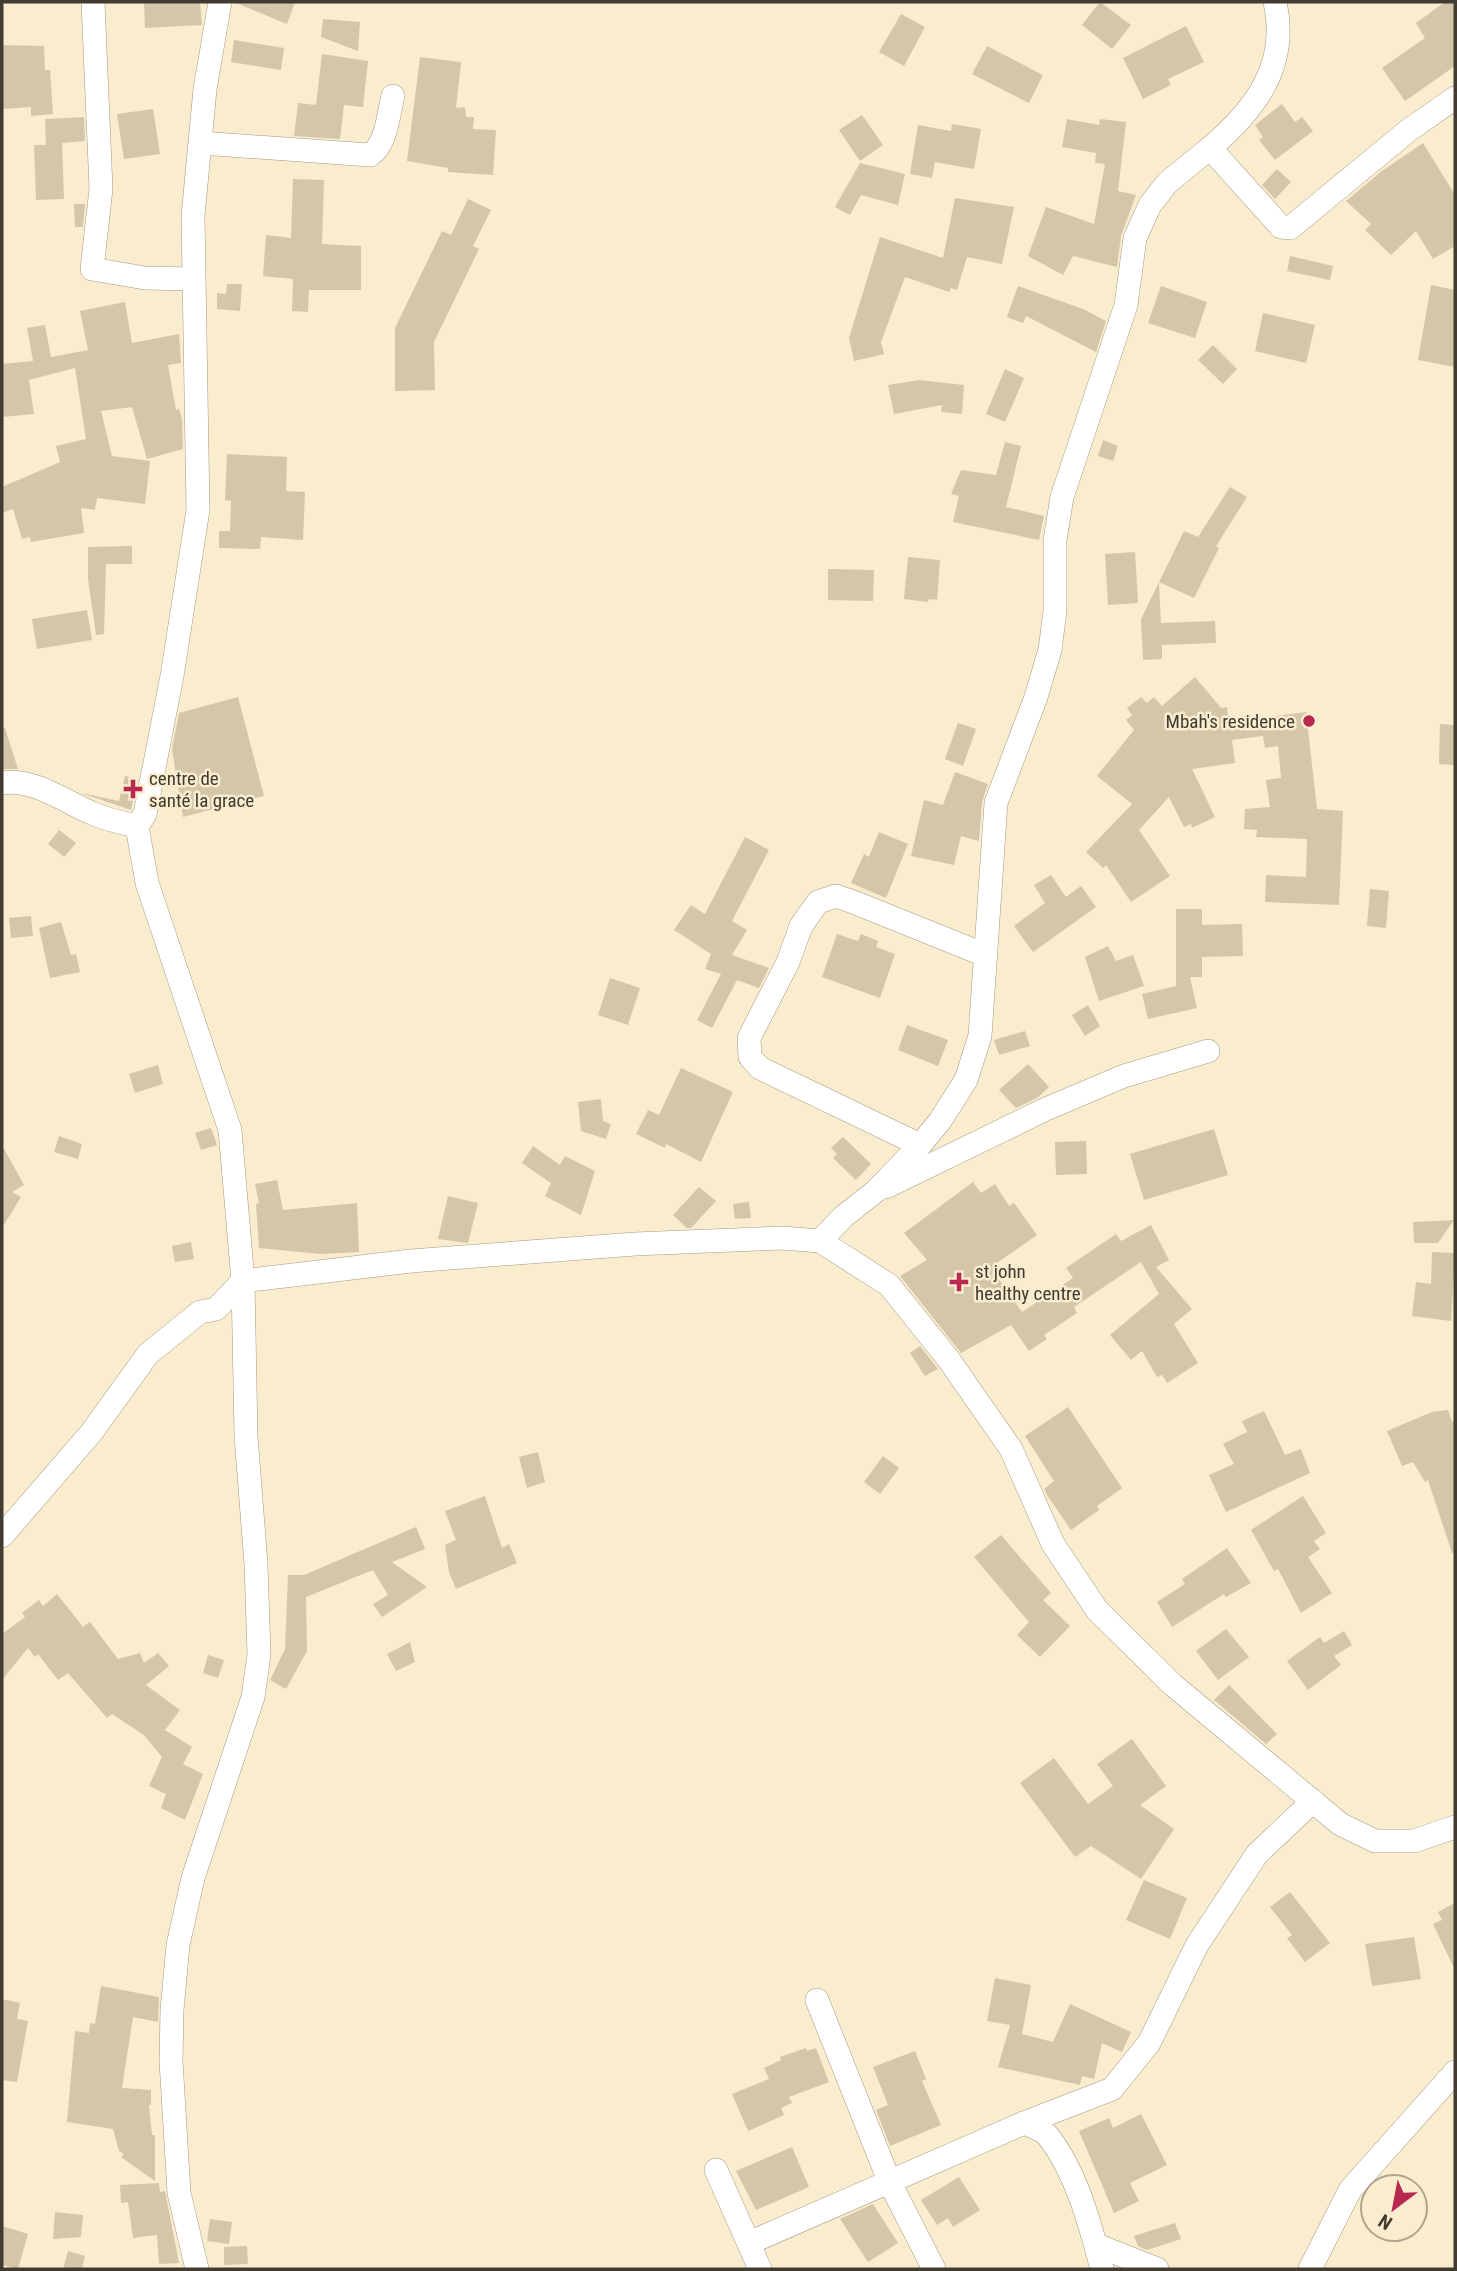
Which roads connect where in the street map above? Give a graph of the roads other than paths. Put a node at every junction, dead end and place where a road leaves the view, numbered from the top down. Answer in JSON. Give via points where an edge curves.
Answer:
{"nodes":[{"id":1,"x":93,"y":2,"type":"edge"},
{"id":2,"x":220,"y":2,"type":"edge"},
{"id":3,"x":1275,"y":2,"type":"edge"},
{"id":4,"x":393,"y":96,"type":"dead end"},
{"id":5,"x":1455,"y":98,"type":"edge"},
{"id":6,"x":201,"y":143,"type":"junction"},
{"id":7,"x":1210,"y":148,"type":"junction"},
{"id":8,"x":193,"y":279,"type":"junction"},
{"id":9,"x":2,"y":783,"type":"edge"},
{"id":10,"x":137,"y":826,"type":"junction"},
{"id":11,"x":985,"y":955,"type":"junction"},
{"id":12,"x":1208,"y":1051,"type":"dead end"},
{"id":13,"x":919,"y":1145,"type":"junction"},
{"id":14,"x":876,"y":1191,"type":"junction"},
{"id":15,"x":820,"y":1241,"type":"junction"},
{"id":16,"x":243,"y":1281,"type":"junction"},
{"id":17,"x":2,"y":1536,"type":"edge"},
{"id":18,"x":1313,"y":1801,"type":"junction"},
{"id":19,"x":1455,"y":1827,"type":"edge"},
{"id":20,"x":817,"y":2000,"type":"dead end"},
{"id":21,"x":1455,"y":2072,"type":"edge"},
{"id":22,"x":1024,"y":2123,"type":"junction"},
{"id":23,"x":716,"y":2170,"type":"dead end"},
{"id":24,"x":890,"y":2183,"type":"junction"},
{"id":25,"x":749,"y":2243,"type":"junction"},
{"id":26,"x":1096,"y":2245,"type":"junction"},
{"id":27,"x":197,"y":2269,"type":"edge"},
{"id":28,"x":760,"y":2269,"type":"edge"},
{"id":29,"x":934,"y":2269,"type":"edge"},
{"id":30,"x":1102,"y":2269,"type":"edge"},
{"id":31,"x":1157,"y":2269,"type":"edge"},
{"id":32,"x":1310,"y":2269,"type":"edge"}],
"edges":[{"from":1,"to":8,"type":"street","via":[[101,189],[92,268],[145,278]]},
{"from":2,"to":6,"type":"street"},
{"from":3,"to":7,"type":"street","via":[[1278,50],[1268,83],[1252,109]]},
{"from":4,"to":6,"type":"street","via":[[382,140],[370,155]]},
{"from":5,"to":7,"type":"street","via":[[1290,228],[1281,227]]},
{"from":6,"to":8,"type":"street","via":[[192,216]]},
{"from":7,"to":11,"type":"street","via":[[1167,183],[1150,205],[1135,238],[1126,305],[1062,497],[1055,540],[1050,650],[996,803]]},
{"from":8,"to":10,"type":"street","via":[[198,510],[172,676],[145,814]]},
{"from":9,"to":10,"type":"street","via":[[47,791],[98,816]]},
{"from":10,"to":16,"type":"street","via":[[147,883],[230,1130]]},
{"from":11,"to":13,"type":"street","via":[[980,1036],[966,1080]]},
{"from":11,"to":13,"type":"street","via":[[856,902],[836,896],[818,902],[801,926],[749,1038],[750,1057],[760,1068]]},
{"from":12,"to":14,"type":"street","via":[[1124,1076],[1057,1104]]},
{"from":13,"to":14,"type":"street"},
{"from":14,"to":15,"type":"street"},
{"from":15,"to":16,"type":"street","via":[[782,1238],[635,1244],[411,1261]]},
{"from":15,"to":18,"type":"street","via":[[889,1285],[949,1360],[1011,1449],[1053,1544],[1097,1610],[1173,1685]]},
{"from":16,"to":17,"type":"street","via":[[216,1309],[200,1312],[148,1354],[91,1433]]},
{"from":16,"to":27,"type":"street","via":[[243,1382],[259,1656],[253,1697],[193,1878],[177,1945],[172,2010],[179,2193]]},
{"from":18,"to":19,"type":"street","via":[[1340,1824],[1375,1841],[1414,1841]]},
{"from":18,"to":22,"type":"street","via":[[1257,1854],[1197,1945],[1149,2043],[1112,2089]]},
{"from":20,"to":24,"type":"street"},
{"from":21,"to":32,"type":"street","via":[[1350,2190]]},
{"from":22,"to":24,"type":"street"},
{"from":22,"to":26,"type":"street","via":[[1046,2134],[1084,2208]]},
{"from":23,"to":25,"type":"street"},
{"from":24,"to":25,"type":"street"},
{"from":24,"to":29,"type":"street"},
{"from":25,"to":28,"type":"street"},
{"from":26,"to":30,"type":"street"},
{"from":26,"to":31,"type":"street"}]}
